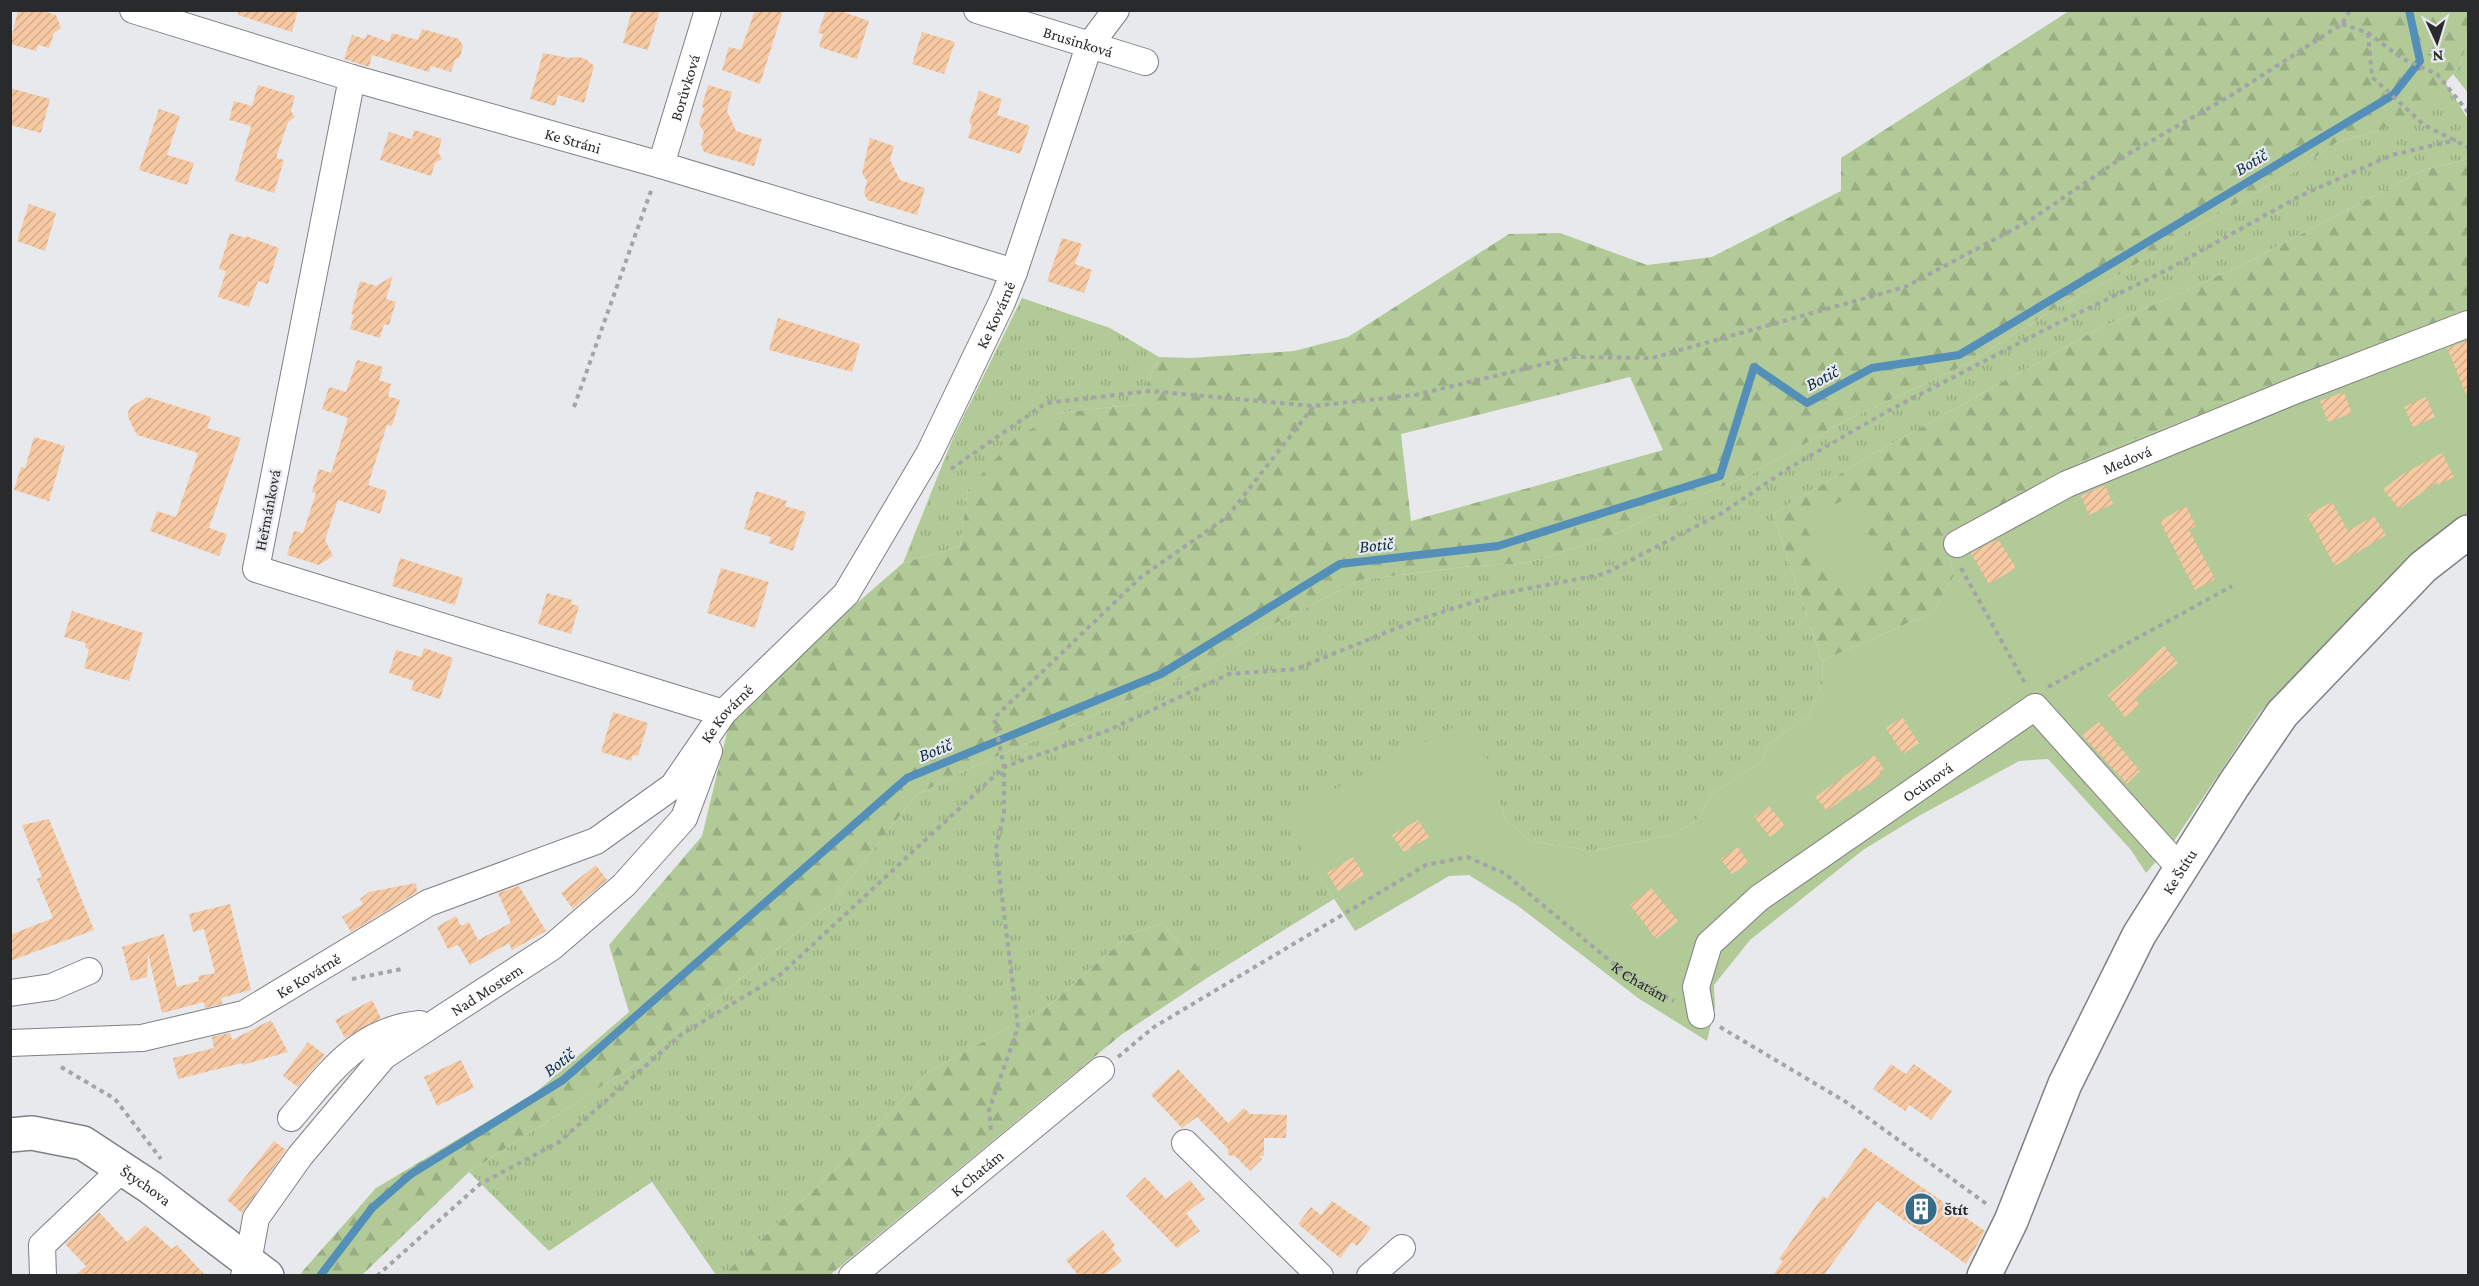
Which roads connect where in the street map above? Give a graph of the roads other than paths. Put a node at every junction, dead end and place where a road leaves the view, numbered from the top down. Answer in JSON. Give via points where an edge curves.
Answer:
{"nodes":[{"id":1,"x":133,"y":10,"type":"edge"},
{"id":2,"x":708,"y":10,"type":"edge"},
{"id":3,"x":977,"y":10,"type":"edge"},
{"id":4,"x":1116,"y":10,"type":"edge"},
{"id":5,"x":1089,"y":46,"type":"junction"},
{"id":6,"x":1145,"y":62,"type":"dead end"},
{"id":7,"x":352,"y":78,"type":"junction"},
{"id":8,"x":661,"y":165,"type":"junction"},
{"id":9,"x":1014,"y":272,"type":"junction"},
{"id":10,"x":2469,"y":324,"type":"edge"},
{"id":11,"x":2469,"y":532,"type":"edge"},
{"id":12,"x":1957,"y":544,"type":"road end"},
{"id":13,"x":723,"y":713,"type":"junction"},
{"id":14,"x":2180,"y":868,"type":"junction"},
{"id":15,"x":89,"y":971,"type":"dead end"},
{"id":16,"x":10,"y":993,"type":"edge"},
{"id":17,"x":1701,"y":1015,"type":"road end"},
{"id":18,"x":438,"y":1023,"type":"junction"},
{"id":19,"x":10,"y":1043,"type":"edge"},
{"id":20,"x":1101,"y":1070,"type":"road end"},
{"id":21,"x":291,"y":1118,"type":"dead end"},
{"id":22,"x":10,"y":1135,"type":"edge"},
{"id":23,"x":1185,"y":1143,"type":"dead end"},
{"id":24,"x":123,"y":1168,"type":"junction"},
{"id":25,"x":1402,"y":1248,"type":"dead end"},
{"id":26,"x":256,"y":1272,"type":"edge"},
{"id":27,"x":43,"y":1275,"type":"edge"},
{"id":28,"x":852,"y":1275,"type":"edge"},
{"id":29,"x":1320,"y":1275,"type":"edge"},
{"id":30,"x":1370,"y":1275,"type":"edge"},
{"id":31,"x":1984,"y":1275,"type":"edge"}],
"edges":[{"from":1,"to":7,"type":"street","name":"Ke Stráni"},
{"from":2,"to":8,"type":"street","name":"Borůvková"},
{"from":3,"to":5,"type":"street","name":"Brusinková"},
{"from":4,"to":5,"type":"street","name":"Ke Kovárně"},
{"from":5,"to":6,"type":"street","name":"Brusinková"},
{"from":5,"to":9,"type":"street","name":"Ke Kovárně"},
{"from":7,"to":8,"type":"street","name":"Ke Stráni"},
{"from":7,"to":13,"type":"street","name":"Heřmánková","via":[[256,569]]},
{"from":8,"to":9,"type":"street","name":"Ke Stráni"},
{"from":9,"to":13,"type":"street","name":"Ke Kovárně","via":[[929,454],[846,594]]},
{"from":10,"to":12,"type":"street","name":"Medová","via":[[2067,484]]},
{"from":11,"to":14,"type":"street","name":"Ke Štítu","via":[[2423,567],[2282,714]]},
{"from":13,"to":18,"type":"street","name":"Nad Mostem","via":[[684,818],[624,885],[552,947]]},
{"from":13,"to":19,"type":"street","name":"Ke Kovárně","via":[[673,786],[596,841],[428,903],[244,1014],[142,1038]]},
{"from":14,"to":17,"type":"street","name":"Ocúnová","via":[[2035,704],[1759,898],[1710,944],[1696,987]]},
{"from":14,"to":31,"type":"street","name":"Ke Štítu","via":[[2139,935],[2065,1084],[2011,1221]]},
{"from":15,"to":16,"type":"street","via":[[52,987]]},
{"from":18,"to":21,"type":"street","via":[[409,1025],[366,1041],[343,1058]]},
{"from":18,"to":26,"type":"street","name":"Nad Mostem","via":[[384,1056],[300,1156],[256,1218]]},
{"from":20,"to":28,"type":"street","name":"K Chatám"},
{"from":22,"to":24,"type":"street","name":"Štychova","via":[[33,1133],[83,1143]]},
{"from":23,"to":29,"type":"street"},
{"from":24,"to":26,"type":"street","name":"Štychova"},
{"from":24,"to":27,"type":"street","via":[[42,1245]]},
{"from":25,"to":30,"type":"street"}]}
